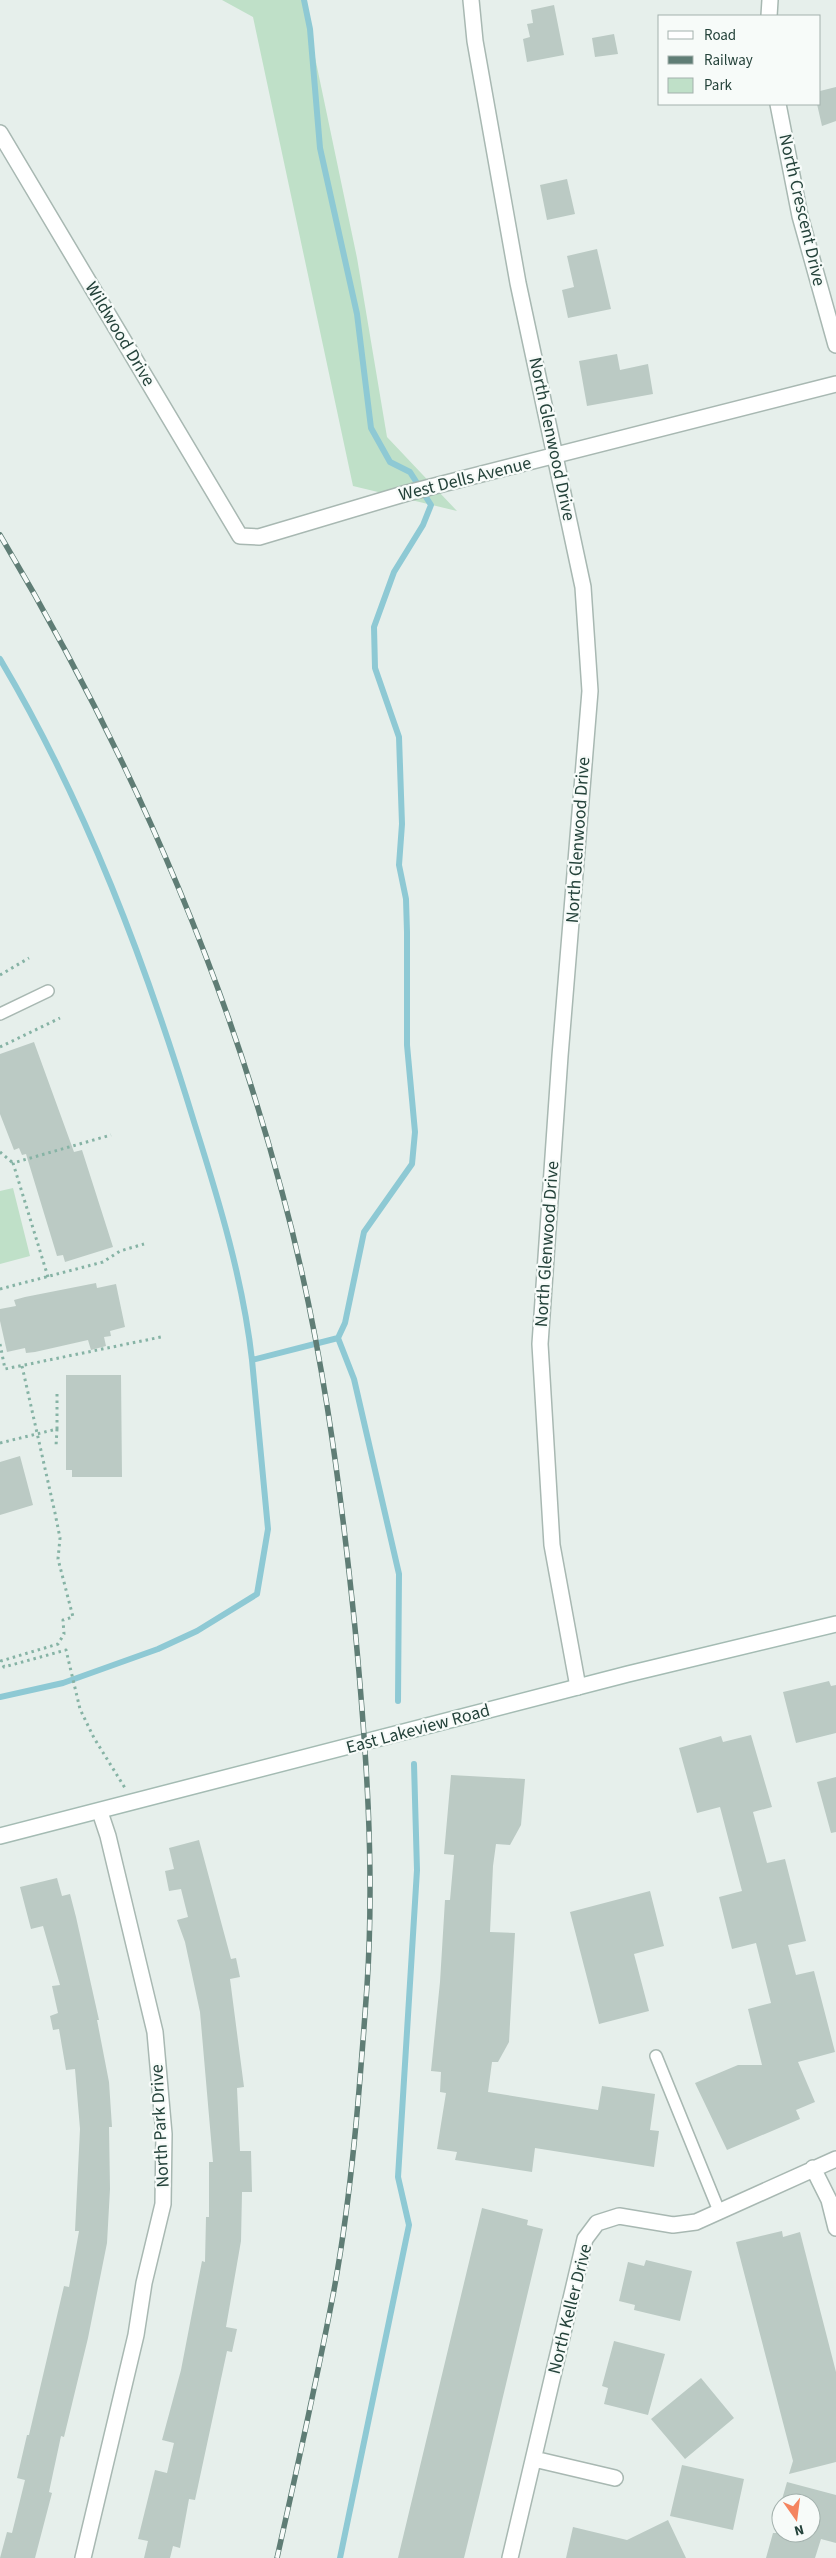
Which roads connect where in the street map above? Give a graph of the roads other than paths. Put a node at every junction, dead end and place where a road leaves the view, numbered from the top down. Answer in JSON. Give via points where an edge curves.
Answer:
{"nodes":[{"id":1,"x":471,"y":0,"type":"edge"},
{"id":2,"x":770,"y":0,"type":"edge"},
{"id":3,"x":769,"y":15,"type":"edge"},
{"id":4,"x":778,"y":105,"type":"edge"},
{"id":5,"x":0,"y":133,"type":"edge"},
{"id":6,"x":836,"y":345,"type":"edge"},
{"id":7,"x":836,"y":384,"type":"edge"},
{"id":8,"x":555,"y":456,"type":"junction"},
{"id":9,"x":240,"y":536,"type":"joint"},
{"id":10,"x":48,"y":991,"type":"dead end"},
{"id":11,"x":0,"y":1014,"type":"edge"},
{"id":12,"x":836,"y":1624,"type":"edge"},
{"id":13,"x":578,"y":1688,"type":"junction"},
{"id":14,"x":100,"y":1812,"type":"junction"},
{"id":15,"x":0,"y":1836,"type":"edge"},
{"id":16,"x":656,"y":2056,"type":"dead end"},
{"id":17,"x":836,"y":2158,"type":"edge"},
{"id":18,"x":813,"y":2168,"type":"junction"},
{"id":19,"x":718,"y":2211,"type":"junction"},
{"id":20,"x":836,"y":2228,"type":"edge"},
{"id":21,"x":534,"y":2459,"type":"junction"},
{"id":22,"x":615,"y":2478,"type":"dead end"},
{"id":23,"x":82,"y":2558,"type":"edge"},
{"id":24,"x":510,"y":2558,"type":"edge"}],
"edges":[{"from":1,"to":8,"type":"street","name":"North Glenwood Drive","via":[[475,41],[518,283]]},
{"from":2,"to":3,"type":"street"},
{"from":4,"to":6,"type":"street","name":"North Crescent Drive","via":[[800,216]]},
{"from":5,"to":9,"type":"street","name":"Wildwood Drive"},
{"from":7,"to":8,"type":"street","name":"West Dells Avenue"},
{"from":8,"to":9,"type":"street","name":"West Dells Avenue","via":[[358,506],[259,537]]},
{"from":8,"to":13,"type":"street","name":"North Glenwood Drive","via":[[584,587],[590,691],[540,1344],[552,1545]]},
{"from":10,"to":11,"type":"lane"},
{"from":12,"to":13,"type":"street","name":"East Lakeview Road"},
{"from":13,"to":14,"type":"street","name":"East Lakeview Road"},
{"from":14,"to":15,"type":"street","name":"East Lakeview Road"},
{"from":14,"to":23,"type":"street","name":"North Park Drive","via":[[155,2032],[164,2134],[164,2204]]},
{"from":16,"to":19,"type":"lane"},
{"from":17,"to":18,"type":"street","name":"North Keller Drive"},
{"from":18,"to":19,"type":"street","name":"North Keller Drive"},
{"from":18,"to":20,"type":"street","via":[[829,2200]]},
{"from":19,"to":21,"type":"street","name":"North Keller Drive","via":[[696,2222],[673,2225],[619,2216],[597,2223],[585,2239]]},
{"from":21,"to":22,"type":"street"},
{"from":21,"to":24,"type":"street","name":"North Keller Drive"}]}
